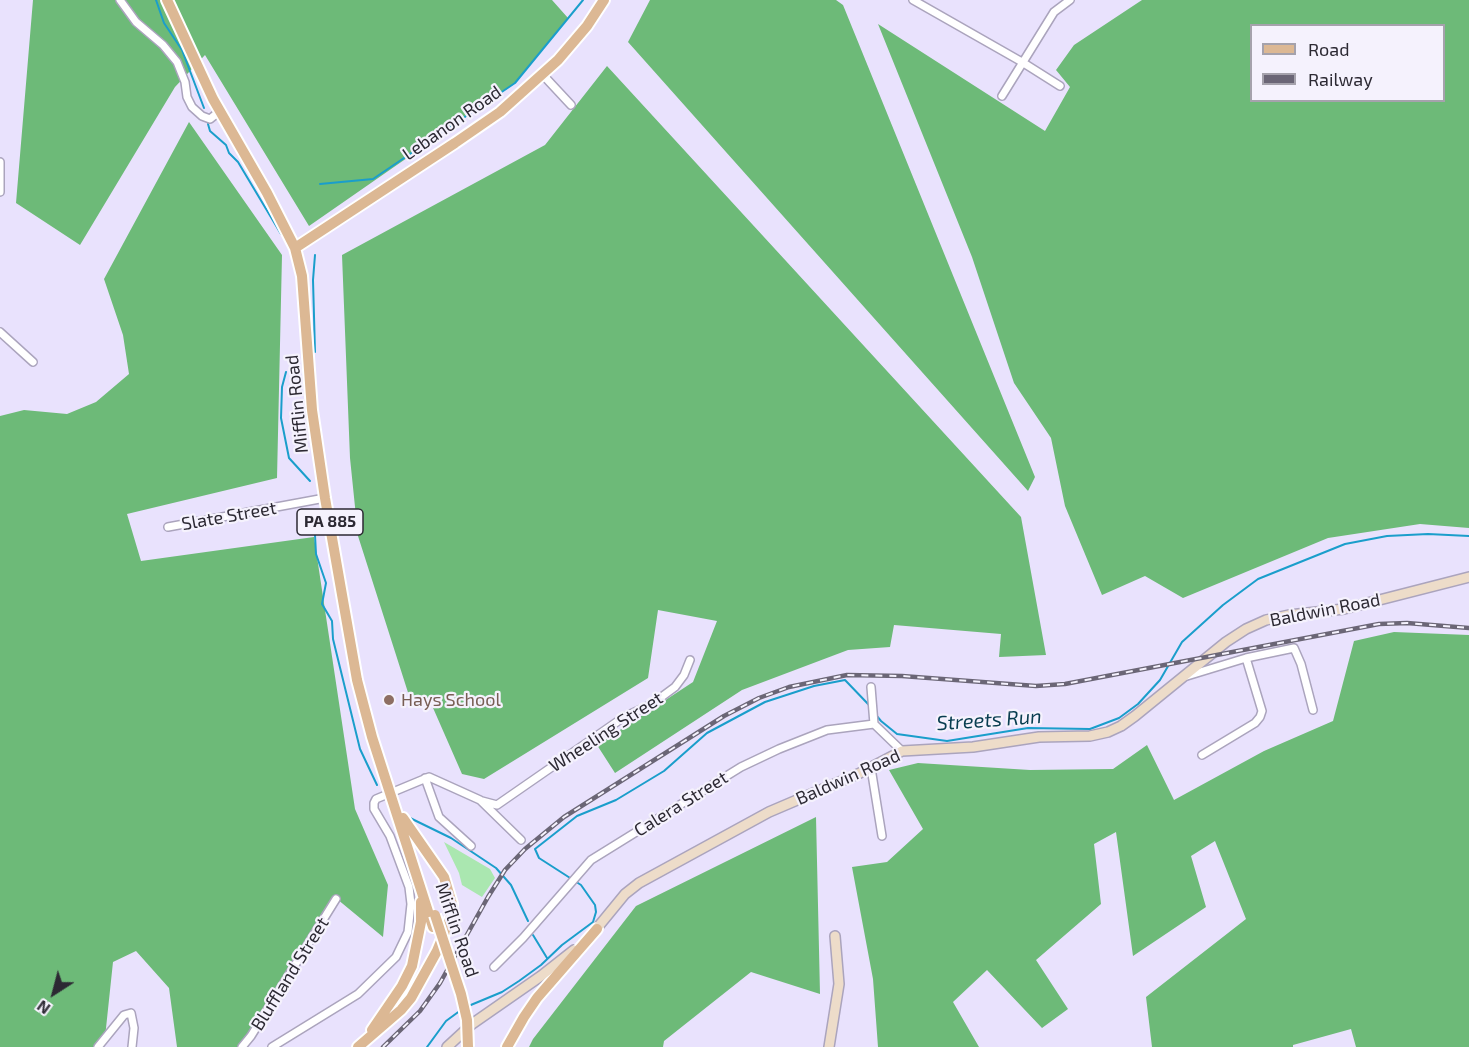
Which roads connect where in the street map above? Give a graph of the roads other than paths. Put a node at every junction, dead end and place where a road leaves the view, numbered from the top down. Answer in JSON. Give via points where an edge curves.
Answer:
{"nodes":[{"id":1,"x":120,"y":0,"type":"edge"},
{"id":2,"x":167,"y":0,"type":"edge"},
{"id":3,"x":604,"y":0,"type":"edge"},
{"id":4,"x":913,"y":0,"type":"edge"},
{"id":5,"x":1070,"y":0,"type":"edge"},
{"id":6,"x":1022,"y":62,"type":"junction"},
{"id":7,"x":543,"y":75,"type":"junction"},
{"id":8,"x":1060,"y":86,"type":"dead end"},
{"id":9,"x":1002,"y":96,"type":"dead end"},
{"id":10,"x":571,"y":105,"type":"dead end"},
{"id":11,"x":220,"y":111,"type":"junction"},
{"id":12,"x":0,"y":162,"type":"edge"},
{"id":13,"x":0,"y":192,"type":"edge"},
{"id":14,"x":295,"y":248,"type":"junction"},
{"id":15,"x":0,"y":332,"type":"edge"},
{"id":16,"x":33,"y":362,"type":"dead end"},
{"id":17,"x":325,"y":498,"type":"junction"},
{"id":18,"x":168,"y":526,"type":"dead end"},
{"id":19,"x":1469,"y":577,"type":"edge"},
{"id":20,"x":1246,"y":658,"type":"junction"},
{"id":21,"x":690,"y":660,"type":"dead end"},
{"id":22,"x":1185,"y":676,"type":"junction"},
{"id":23,"x":871,"y":687,"type":"dead end"},
{"id":24,"x":1313,"y":710,"type":"dead end"},
{"id":25,"x":873,"y":724,"type":"junction"},
{"id":26,"x":902,"y":751,"type":"junction"},
{"id":27,"x":1202,"y":755,"type":"dead end"},
{"id":28,"x":871,"y":768,"type":"junction"},
{"id":29,"x":425,"y":778,"type":"junction"},
{"id":30,"x":392,"y":797,"type":"junction"},
{"id":31,"x":480,"y":800,"type":"junction"},
{"id":32,"x":402,"y":827,"type":"junction"},
{"id":33,"x":882,"y":836,"type":"dead end"},
{"id":34,"x":521,"y":840,"type":"dead end"},
{"id":35,"x":471,"y":846,"type":"dead end"},
{"id":36,"x":418,"y":884,"type":"junction"},
{"id":37,"x":336,"y":899,"type":"dead end"},
{"id":38,"x":597,"y":929,"type":"junction"},
{"id":39,"x":835,"y":936,"type":"dead end"},
{"id":40,"x":494,"y":967,"type":"dead end"},
{"id":41,"x":361,"y":1044,"type":"edge"},
{"id":42,"x":98,"y":1047,"type":"edge"},
{"id":43,"x":132,"y":1047,"type":"edge"},
{"id":44,"x":242,"y":1047,"type":"edge"},
{"id":45,"x":272,"y":1047,"type":"edge"},
{"id":46,"x":447,"y":1047,"type":"edge"},
{"id":47,"x":461,"y":1047,"type":"edge"},
{"id":48,"x":468,"y":1047,"type":"edge"},
{"id":49,"x":507,"y":1047,"type":"edge"},
{"id":50,"x":829,"y":1047,"type":"edge"}],
"edges":[{"from":1,"to":11,"type":"street","via":[[136,22],[177,62],[192,107],[210,119]]},
{"from":2,"to":11,"type":"main road","name":"Mifflin Road"},
{"from":3,"to":7,"type":"main road","name":"Lebanon Road","via":[[587,26]]},
{"from":4,"to":6,"type":"street"},
{"from":5,"to":6,"type":"street","via":[[1054,12]]},
{"from":6,"to":8,"type":"street"},
{"from":6,"to":9,"type":"street"},
{"from":7,"to":10,"type":"street"},
{"from":7,"to":14,"type":"main road","name":"Lebanon Road","via":[[455,143]]},
{"from":11,"to":14,"type":"main road","name":"Mifflin Road"},
{"from":12,"to":13,"type":"street"},
{"from":14,"to":17,"type":"main road","name":"Mifflin Road","number":"PA 885","via":[[302,276],[312,410]]},
{"from":15,"to":16,"type":"street"},
{"from":17,"to":18,"type":"street","name":"Slate Street"},
{"from":17,"to":30,"type":"main road","name":"Mifflin Road","number":"PA 885","via":[[357,680]]},
{"from":19,"to":22,"type":"main road","name":"Baldwin Road","via":[[1344,609],[1266,620],[1226,642]]},
{"from":20,"to":22,"type":"street"},
{"from":20,"to":24,"type":"street","via":[[1294,648]]},
{"from":20,"to":27,"type":"street","via":[[1262,711],[1260,717]]},
{"from":21,"to":31,"type":"street","name":"Wheeling Street","via":[[675,687],[652,704],[624,717],[497,805]]},
{"from":22,"to":26,"type":"main road","name":"Baldwin Road","via":[[1108,732]]},
{"from":23,"to":25,"type":"street"},
{"from":25,"to":26,"type":"street"},
{"from":25,"to":40,"type":"street","name":"Calera Street","via":[[827,730],[741,767],[591,860]]},
{"from":26,"to":28,"type":"main road","name":"Baldwin Road"},
{"from":28,"to":33,"type":"street"},
{"from":28,"to":38,"type":"main road","name":"Baldwin Road","via":[[769,812],[639,883]]},
{"from":29,"to":30,"type":"street"},
{"from":29,"to":31,"type":"street"},
{"from":29,"to":35,"type":"street","via":[[439,817]]},
{"from":30,"to":32,"type":"main road","name":"Mifflin Road","number":"PA 885"},
{"from":30,"to":41,"type":"main road","via":[[444,878],[451,898],[451,918],[411,998]]},
{"from":30,"to":45,"type":"street","via":[[376,798],[374,809],[390,836],[409,887],[410,922],[404,941],[396,957],[358,994]]},
{"from":31,"to":34,"type":"street"},
{"from":32,"to":36,"type":"main road","name":"Mifflin Road","number":"PA 885"},
{"from":32,"to":48,"type":"main road","name":"Mifflin Road","number":"PA 885","bridge":true,"via":[[461,994]]},
{"from":36,"to":41,"type":"main road","via":[[421,922],[412,966]]},
{"from":36,"to":47,"type":"main road","name":"Mifflin Road","number":"PA 885","via":[[455,996]]},
{"from":37,"to":44,"type":"street","name":"Bluffland Street"},
{"from":38,"to":46,"type":"main road","name":"Baldwin Road","via":[[565,958],[472,1024]]},
{"from":38,"to":49,"type":"main road","via":[[537,998]]},
{"from":39,"to":50,"type":"main road","via":[[839,984]]},
{"from":42,"to":43,"type":"street","via":[[124,1015],[131,1013]]}]}
